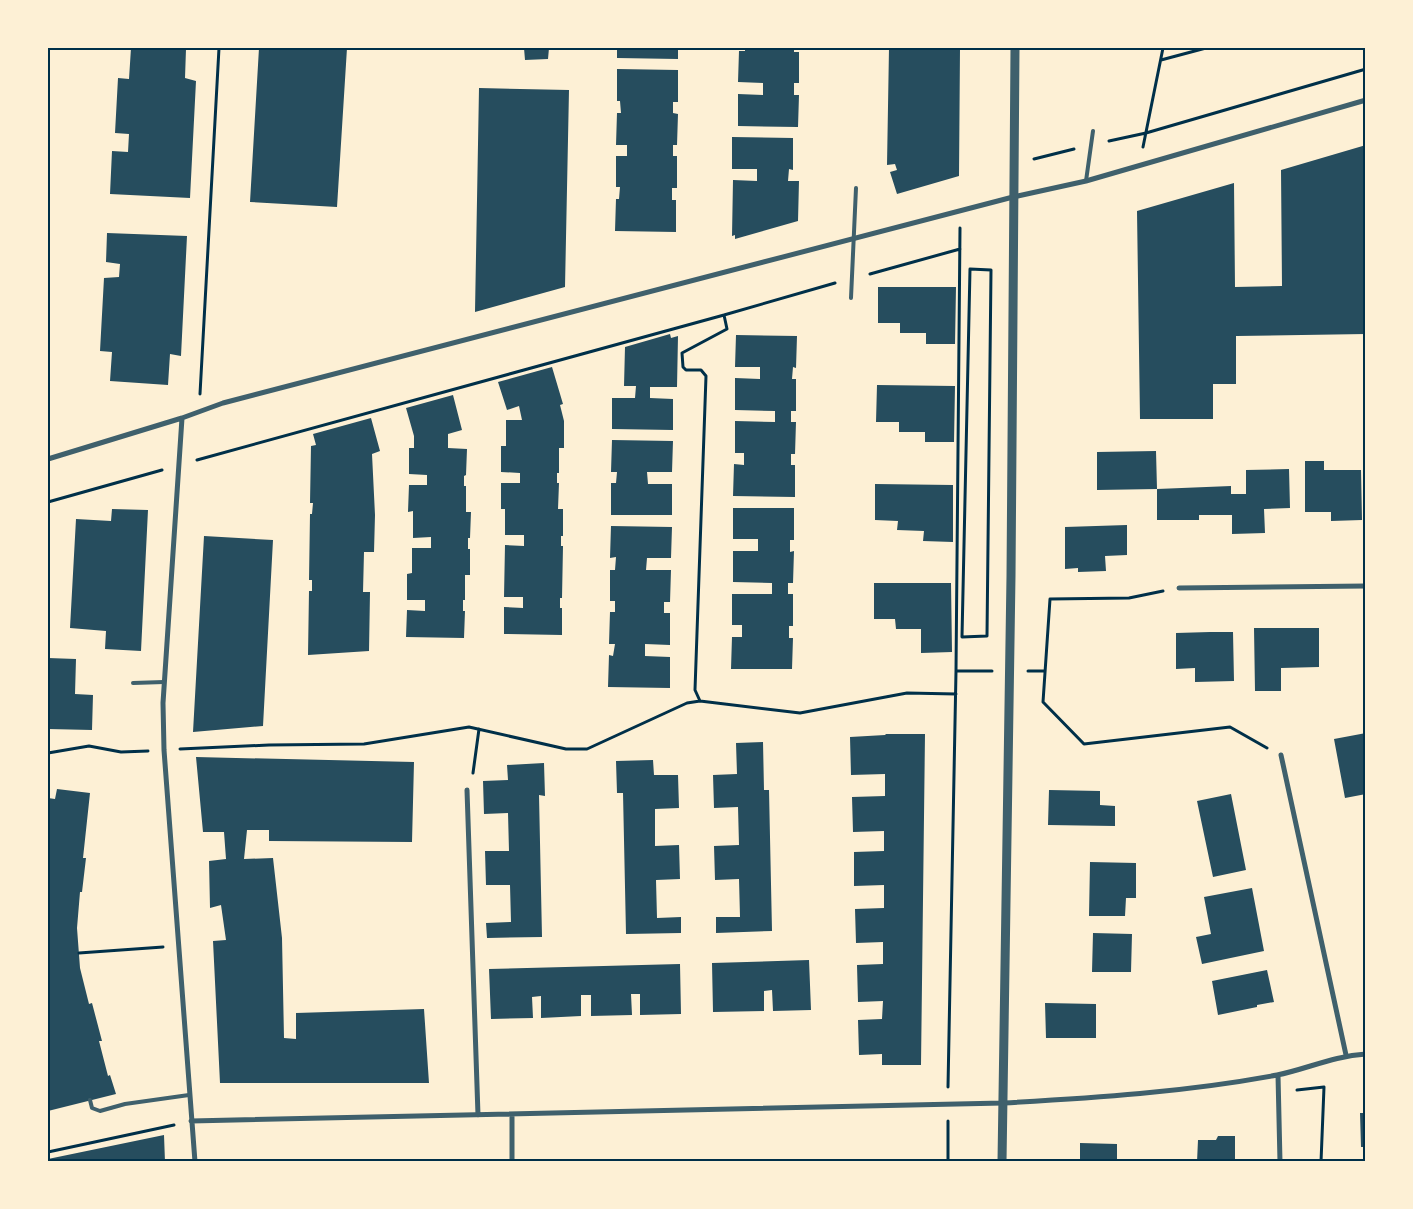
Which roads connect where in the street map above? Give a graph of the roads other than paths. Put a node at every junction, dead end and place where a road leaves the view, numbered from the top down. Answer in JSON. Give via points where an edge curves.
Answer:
{"nodes":[{"id":1,"x":1015,"y":48,"type":"edge"},
{"id":2,"x":1366,"y":100,"type":"edge"},
{"id":3,"x":1093,"y":132,"type":"dead end"},
{"id":4,"x":1086,"y":181,"type":"junction"},
{"id":5,"x":856,"y":188,"type":"dead end"},
{"id":6,"x":1013,"y":196,"type":"junction"},
{"id":7,"x":855,"y":238,"type":"junction"},
{"id":8,"x":851,"y":298,"type":"dead end"},
{"id":9,"x":182,"y":418,"type":"junction"},
{"id":10,"x":48,"y":459,"type":"edge"},
{"id":11,"x":1366,"y":586,"type":"edge"},
{"id":12,"x":1179,"y":588,"type":"road end"},
{"id":13,"x":164,"y":682,"type":"junction"},
{"id":14,"x":133,"y":683,"type":"dead end"},
{"id":15,"x":1281,"y":755,"type":"road end"},
{"id":16,"x":468,"y":790,"type":"road end"},
{"id":17,"x":1366,"y":1054,"type":"edge"},
{"id":18,"x":1346,"y":1055,"type":"junction"},
{"id":19,"x":1278,"y":1075,"type":"junction"},
{"id":20,"x":189,"y":1095,"type":"junction"},
{"id":21,"x":90,"y":1100,"type":"dead end"},
{"id":22,"x":1003,"y":1103,"type":"junction"},
{"id":23,"x":512,"y":1114,"type":"junction"},
{"id":24,"x":478,"y":1115,"type":"junction"},
{"id":25,"x":192,"y":1121,"type":"junction"},
{"id":26,"x":195,"y":1162,"type":"edge"},
{"id":27,"x":512,"y":1162,"type":"edge"},
{"id":28,"x":1002,"y":1162,"type":"edge"},
{"id":29,"x":1280,"y":1162,"type":"edge"}],
"edges":[{"from":1,"to":6,"type":"street"},
{"from":2,"to":4,"type":"street"},
{"from":3,"to":4,"type":"lane"},
{"from":4,"to":6,"type":"street"},
{"from":5,"to":7,"type":"lane"},
{"from":6,"to":7,"type":"street"},
{"from":6,"to":22,"type":"street"},
{"from":7,"to":8,"type":"lane"},
{"from":7,"to":9,"type":"street","via":[[223,403]]},
{"from":9,"to":10,"type":"street"},
{"from":9,"to":13,"type":"street"},
{"from":11,"to":12,"type":"street"},
{"from":13,"to":14,"type":"lane"},
{"from":13,"to":20,"type":"street","via":[[164,750]]},
{"from":15,"to":18,"type":"street"},
{"from":16,"to":24,"type":"street"},
{"from":17,"to":18,"type":"street"},
{"from":18,"to":19,"type":"street"},
{"from":19,"to":22,"type":"street","via":[[1128,1096]]},
{"from":19,"to":29,"type":"street"},
{"from":20,"to":21,"type":"lane","via":[[100,1111],[92,1108]]},
{"from":20,"to":25,"type":"street"},
{"from":22,"to":23,"type":"street"},
{"from":22,"to":28,"type":"street"},
{"from":23,"to":24,"type":"street"},
{"from":23,"to":27,"type":"street"},
{"from":24,"to":25,"type":"street"},
{"from":25,"to":26,"type":"street"}]}
